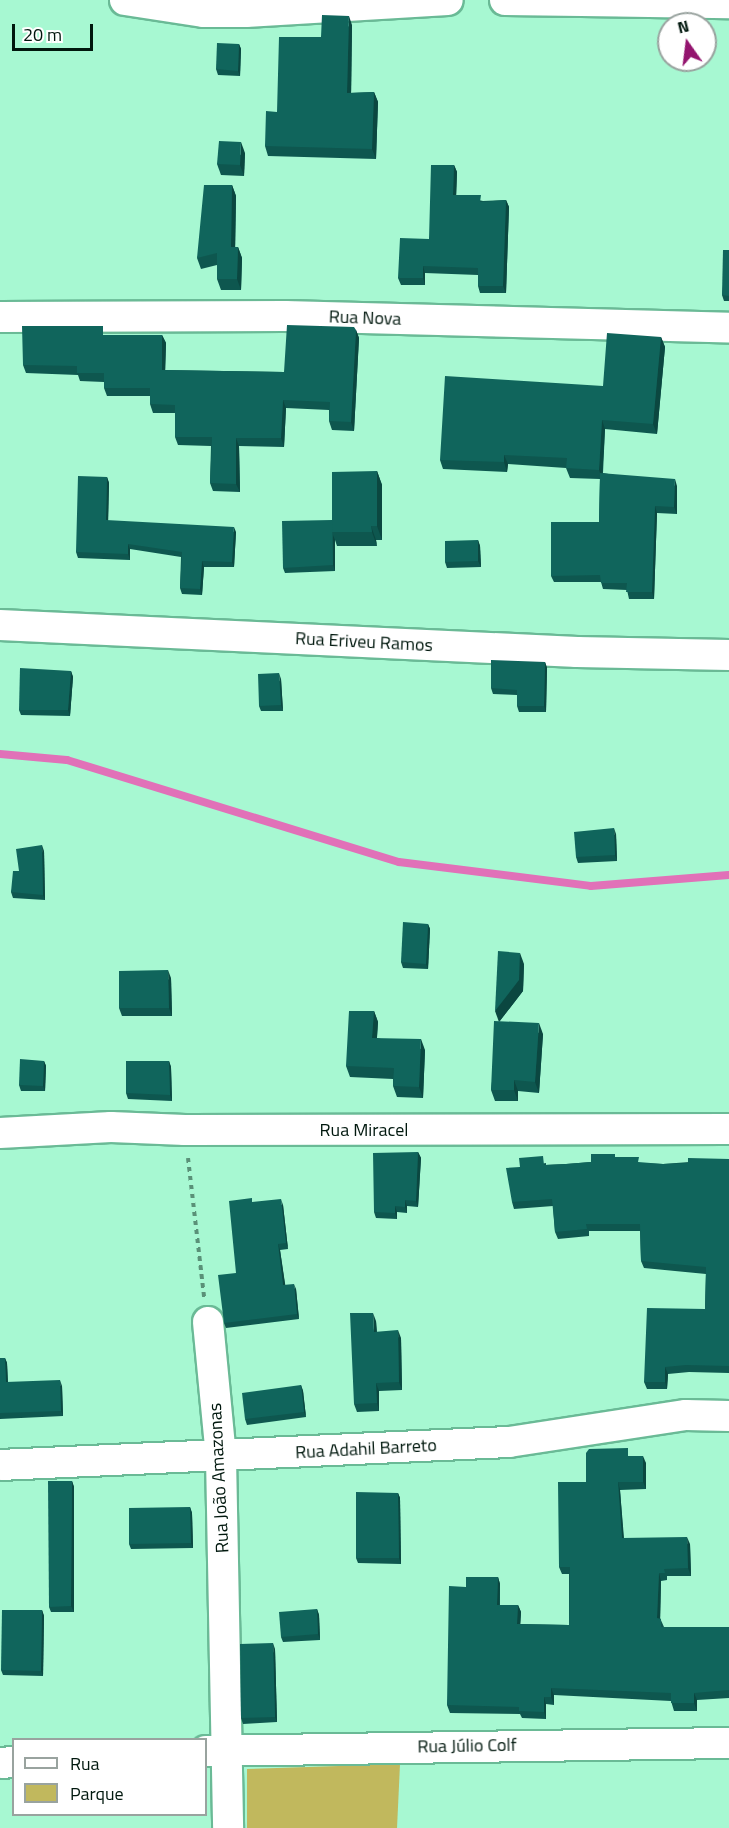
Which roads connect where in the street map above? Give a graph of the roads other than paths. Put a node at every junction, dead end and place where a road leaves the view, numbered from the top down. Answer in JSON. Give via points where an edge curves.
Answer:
{"nodes":[{"id":1,"x":125,"y":0,"type":"edge"},
{"id":2,"x":448,"y":0,"type":"edge"},
{"id":3,"x":505,"y":0,"type":"edge"},
{"id":4,"x":729,"y":3,"type":"edge"},
{"id":5,"x":0,"y":317,"type":"edge"},
{"id":6,"x":729,"y":328,"type":"edge"},
{"id":7,"x":0,"y":625,"type":"edge"},
{"id":8,"x":729,"y":655,"type":"edge"},
{"id":9,"x":729,"y":1129,"type":"edge"},
{"id":10,"x":0,"y":1133,"type":"edge"},
{"id":11,"x":208,"y":1322,"type":"road end"},
{"id":12,"x":729,"y":1416,"type":"edge"},
{"id":13,"x":221,"y":1457,"type":"junction"},
{"id":14,"x":0,"y":1465,"type":"edge"},
{"id":15,"x":729,"y":1743,"type":"edge"},
{"id":16,"x":217,"y":1750,"type":"edge"},
{"id":17,"x":228,"y":1828,"type":"edge"}],
"edges":[{"from":1,"to":2,"type":"street","via":[[203,12],[246,12]]},
{"from":3,"to":4,"type":"street"},
{"from":5,"to":6,"type":"street","name":"Rua Nova","via":[[285,316]]},
{"from":7,"to":8,"type":"street","name":"Rua Eriveu Ramos","via":[[578,652]]},
{"from":9,"to":10,"type":"street","name":"Rua Miracel","via":[[111,1127]]},
{"from":11,"to":13,"type":"street","name":"Rua João Amazonas"},
{"from":12,"to":13,"type":"street","name":"Rua Adahil Barreto","via":[[686,1415],[509,1442]]},
{"from":13,"to":14,"type":"street","name":"Rua Adahil Barreto"},
{"from":13,"to":16,"type":"street","name":"Rua João Amazonas"},
{"from":15,"to":16,"type":"street","name":"Rua Júlio Colf"},
{"from":16,"to":17,"type":"street","name":"Rua João Amazonas"}]}
